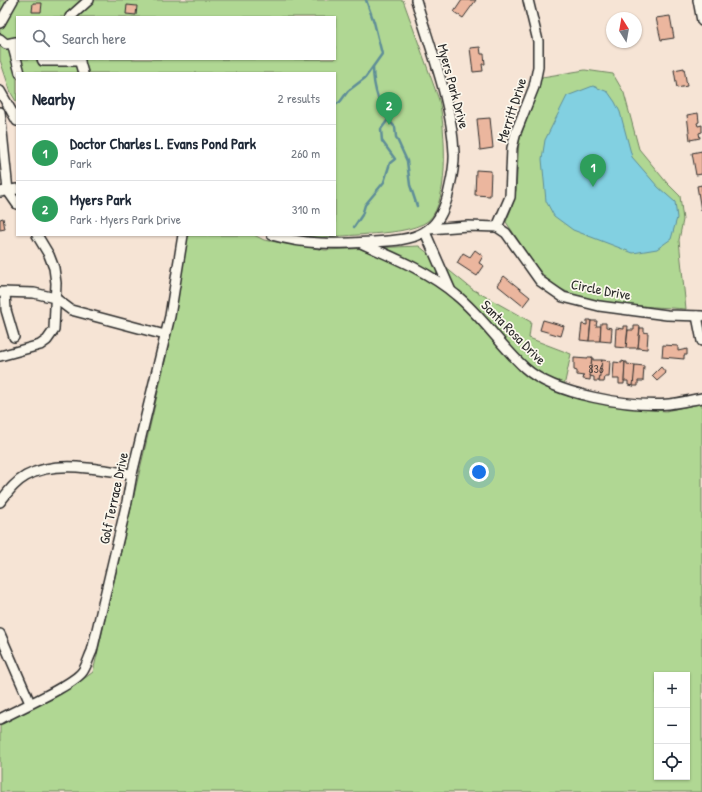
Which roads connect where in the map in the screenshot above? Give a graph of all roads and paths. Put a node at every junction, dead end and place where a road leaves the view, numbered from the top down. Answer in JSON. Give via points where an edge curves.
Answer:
{"nodes":[{"id":1,"x":13,"y":0,"type":"edge"},
{"id":2,"x":88,"y":0,"type":"edge"},
{"id":3,"x":416,"y":0,"type":"edge"},
{"id":4,"x":528,"y":0,"type":"edge"},
{"id":5,"x":698,"y":0,"type":"edge"},
{"id":6,"x":71,"y":16,"type":"edge"},
{"id":7,"x":702,"y":21,"type":"edge"},
{"id":8,"x":0,"y":23,"type":"edge"},
{"id":9,"x":0,"y":39,"type":"edge"},
{"id":10,"x":15,"y":42,"type":"edge"},
{"id":11,"x":18,"y":60,"type":"edge"},
{"id":12,"x":42,"y":60,"type":"edge"},
{"id":13,"x":80,"y":60,"type":"edge"},
{"id":14,"x":20,"y":72,"type":"edge"},
{"id":15,"x":84,"y":72,"type":"edge"},
{"id":16,"x":0,"y":91,"type":"edge"},
{"id":17,"x":4,"y":100,"type":"junction"},
{"id":18,"x":0,"y":112,"type":"edge"},
{"id":19,"x":16,"y":119,"type":"edge"},
{"id":20,"x":8,"y":191,"type":"edge"},
{"id":21,"x":16,"y":203,"type":"edge"},
{"id":22,"x":497,"y":227,"type":"junction"},
{"id":23,"x":427,"y":230,"type":"junction"},
{"id":24,"x":38,"y":236,"type":"edge"},
{"id":25,"x":183,"y":236,"type":"edge"},
{"id":26,"x":275,"y":236,"type":"edge"},
{"id":27,"x":360,"y":243,"type":"junction"},
{"id":28,"x":450,"y":291,"type":"junction"},
{"id":29,"x":3,"y":292,"type":"edge"},
{"id":30,"x":55,"y":298,"type":"junction"},
{"id":31,"x":700,"y":316,"type":"edge"},
{"id":32,"x":166,"y":336,"type":"junction"},
{"id":33,"x":14,"y":337,"type":"dead end"},
{"id":34,"x":702,"y":341,"type":"edge"},
{"id":35,"x":0,"y":356,"type":"edge"},
{"id":36,"x":702,"y":398,"type":"edge"},
{"id":37,"x":132,"y":474,"type":"junction"},
{"id":38,"x":0,"y":502,"type":"edge"},
{"id":39,"x":0,"y":634,"type":"edge"},
{"id":40,"x":30,"y":703,"type":"junction"},
{"id":41,"x":0,"y":719,"type":"edge"}],
"edges":[{"from":1,"to":8,"type":"street"},
{"from":2,"to":6,"type":"street"},
{"from":3,"to":23,"type":"street","name":"Myers Park Drive","via":[[446,100],[454,154],[446,204],[440,217]]},
{"from":4,"to":22,"type":"street","name":"Merritt Drive","via":[[538,41],[538,67],[531,94],[516,132],[512,148],[510,197]]},
{"from":5,"to":7,"type":"street"},
{"from":9,"to":10,"type":"street","via":[[6,44]]},
{"from":11,"to":14,"type":"street"},
{"from":12,"to":13,"type":"street"},
{"from":13,"to":15,"type":"street"},
{"from":16,"to":17,"type":"street"},
{"from":17,"to":18,"type":"street"},
{"from":17,"to":19,"type":"street"},
{"from":18,"to":20,"type":"street"},
{"from":20,"to":21,"type":"street"},
{"from":22,"to":23,"type":"street","via":[[468,226]]},
{"from":22,"to":31,"type":"street","name":"Circle Drive","via":[[506,233],[540,281],[563,297],[599,306],[667,315]]},
{"from":23,"to":27,"type":"street","via":[[410,238]]},
{"from":23,"to":28,"type":"street","name":"Santa Rosa Drive"},
{"from":24,"to":30,"type":"street","via":[[54,268]]},
{"from":25,"to":32,"type":"street","name":"Golf Terrace Drive"},
{"from":26,"to":27,"type":"street","via":[[296,242]]},
{"from":27,"to":28,"type":"street","name":"Santa Rosa Drive","via":[[409,265]]},
{"from":28,"to":36,"type":"street","name":"Santa Rosa Drive","via":[[474,312],[525,368],[545,382],[565,390],[622,402],[670,404]]},
{"from":29,"to":30,"type":"street","via":[[34,293]]},
{"from":29,"to":33,"type":"street"},
{"from":30,"to":32,"type":"street","via":[[71,310]]},
{"from":30,"to":35,"type":"street","via":[[54,330],[47,340],[40,345]]},
{"from":31,"to":34,"type":"street"},
{"from":32,"to":37,"type":"street","name":"Golf Terrace Drive"},
{"from":37,"to":38,"type":"street","via":[[82,468],[38,471],[20,480]]},
{"from":37,"to":40,"type":"street","name":"Golf Terrace Drive","via":[[94,644],[85,667],[70,683]]},
{"from":39,"to":40,"type":"street"},
{"from":40,"to":41,"type":"street","name":"Golf Terrace Drive"}]}
